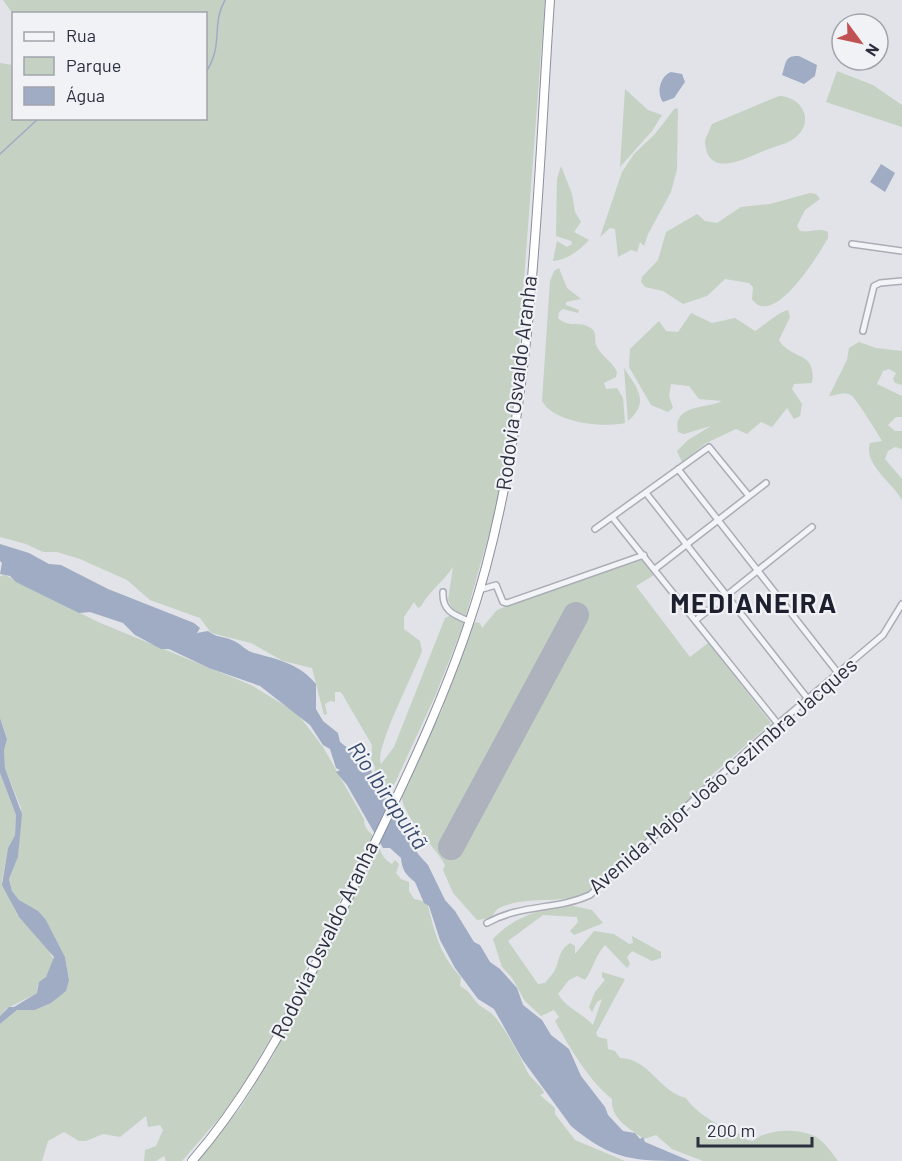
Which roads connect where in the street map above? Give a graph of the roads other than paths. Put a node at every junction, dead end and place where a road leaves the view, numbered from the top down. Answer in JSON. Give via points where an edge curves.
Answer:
{"nodes":[{"id":1,"x":550,"y":0,"type":"edge"},
{"id":2,"x":852,"y":244,"type":"dead end"},
{"id":3,"x":902,"y":251,"type":"edge"},
{"id":4,"x":902,"y":281,"type":"edge"},
{"id":5,"x":863,"y":331,"type":"dead end"},
{"id":6,"x":678,"y":469,"type":"junction"},
{"id":7,"x":766,"y":483,"type":"dead end"},
{"id":8,"x":646,"y":493,"type":"junction"},
{"id":9,"x":749,"y":496,"type":"junction"},
{"id":10,"x":612,"y":517,"type":"junction"},
{"id":11,"x":718,"y":520,"type":"junction"},
{"id":12,"x":812,"y":526,"type":"dead end"},
{"id":13,"x":595,"y":529,"type":"dead end"},
{"id":14,"x":686,"y":545,"type":"junction"},
{"id":15,"x":644,"y":555,"type":"junction"},
{"id":16,"x":655,"y":569,"type":"junction"},
{"id":17,"x":757,"y":573,"type":"junction"},
{"id":18,"x":479,"y":590,"type":"junction"},
{"id":19,"x":442,"y":592,"type":"dead end"},
{"id":20,"x":727,"y":596,"type":"junction"},
{"id":21,"x":902,"y":604,"type":"edge"},
{"id":22,"x":696,"y":620,"type":"junction"},
{"id":23,"x":469,"y":621,"type":"junction"},
{"id":24,"x":838,"y":673,"type":"junction"},
{"id":25,"x":808,"y":699,"type":"junction"},
{"id":26,"x":778,"y":724,"type":"junction"},
{"id":27,"x":487,"y":923,"type":"dead end"},
{"id":28,"x":192,"y":1161,"type":"edge"}],
"edges":[{"from":1,"to":18,"type":"highway","name":"Rodovia Osvaldo Aranha","via":[[522,376],[500,509]]},
{"from":2,"to":3,"type":"street"},
{"from":4,"to":5,"type":"street","via":[[874,286]]},
{"from":6,"to":8,"type":"street"},
{"from":6,"to":9,"type":"street","via":[[709,447]]},
{"from":6,"to":11,"type":"street"},
{"from":7,"to":9,"type":"street"},
{"from":8,"to":10,"type":"street"},
{"from":8,"to":14,"type":"street"},
{"from":9,"to":11,"type":"street"},
{"from":10,"to":13,"type":"street"},
{"from":10,"to":15,"type":"street"},
{"from":11,"to":14,"type":"street"},
{"from":11,"to":17,"type":"street"},
{"from":12,"to":17,"type":"street"},
{"from":14,"to":16,"type":"street"},
{"from":14,"to":20,"type":"street"},
{"from":15,"to":16,"type":"street"},
{"from":15,"to":18,"type":"street","via":[[507,603],[496,585]]},
{"from":16,"to":22,"type":"street"},
{"from":17,"to":20,"type":"street"},
{"from":17,"to":24,"type":"street"},
{"from":18,"to":23,"type":"highway","name":"Rodovia Osvaldo Aranha"},
{"from":19,"to":23,"type":"street","via":[[446,609]]},
{"from":20,"to":22,"type":"street"},
{"from":20,"to":25,"type":"street"},
{"from":21,"to":24,"type":"street","name":"Avenida Major João Cezimbra Jacques","via":[[883,635]]},
{"from":22,"to":26,"type":"street"},
{"from":23,"to":28,"type":"highway","name":"Rodovia Osvaldo Aranha","via":[[439,703],[351,892],[272,1047],[232,1111]]},
{"from":24,"to":25,"type":"street","name":"Avenida Major João Cezimbra Jacques"},
{"from":25,"to":26,"type":"street","name":"Avenida Major João Cezimbra Jacques"},
{"from":26,"to":27,"type":"street","name":"Avenida Major João Cezimbra Jacques","via":[[590,895],[513,911]]}]}
